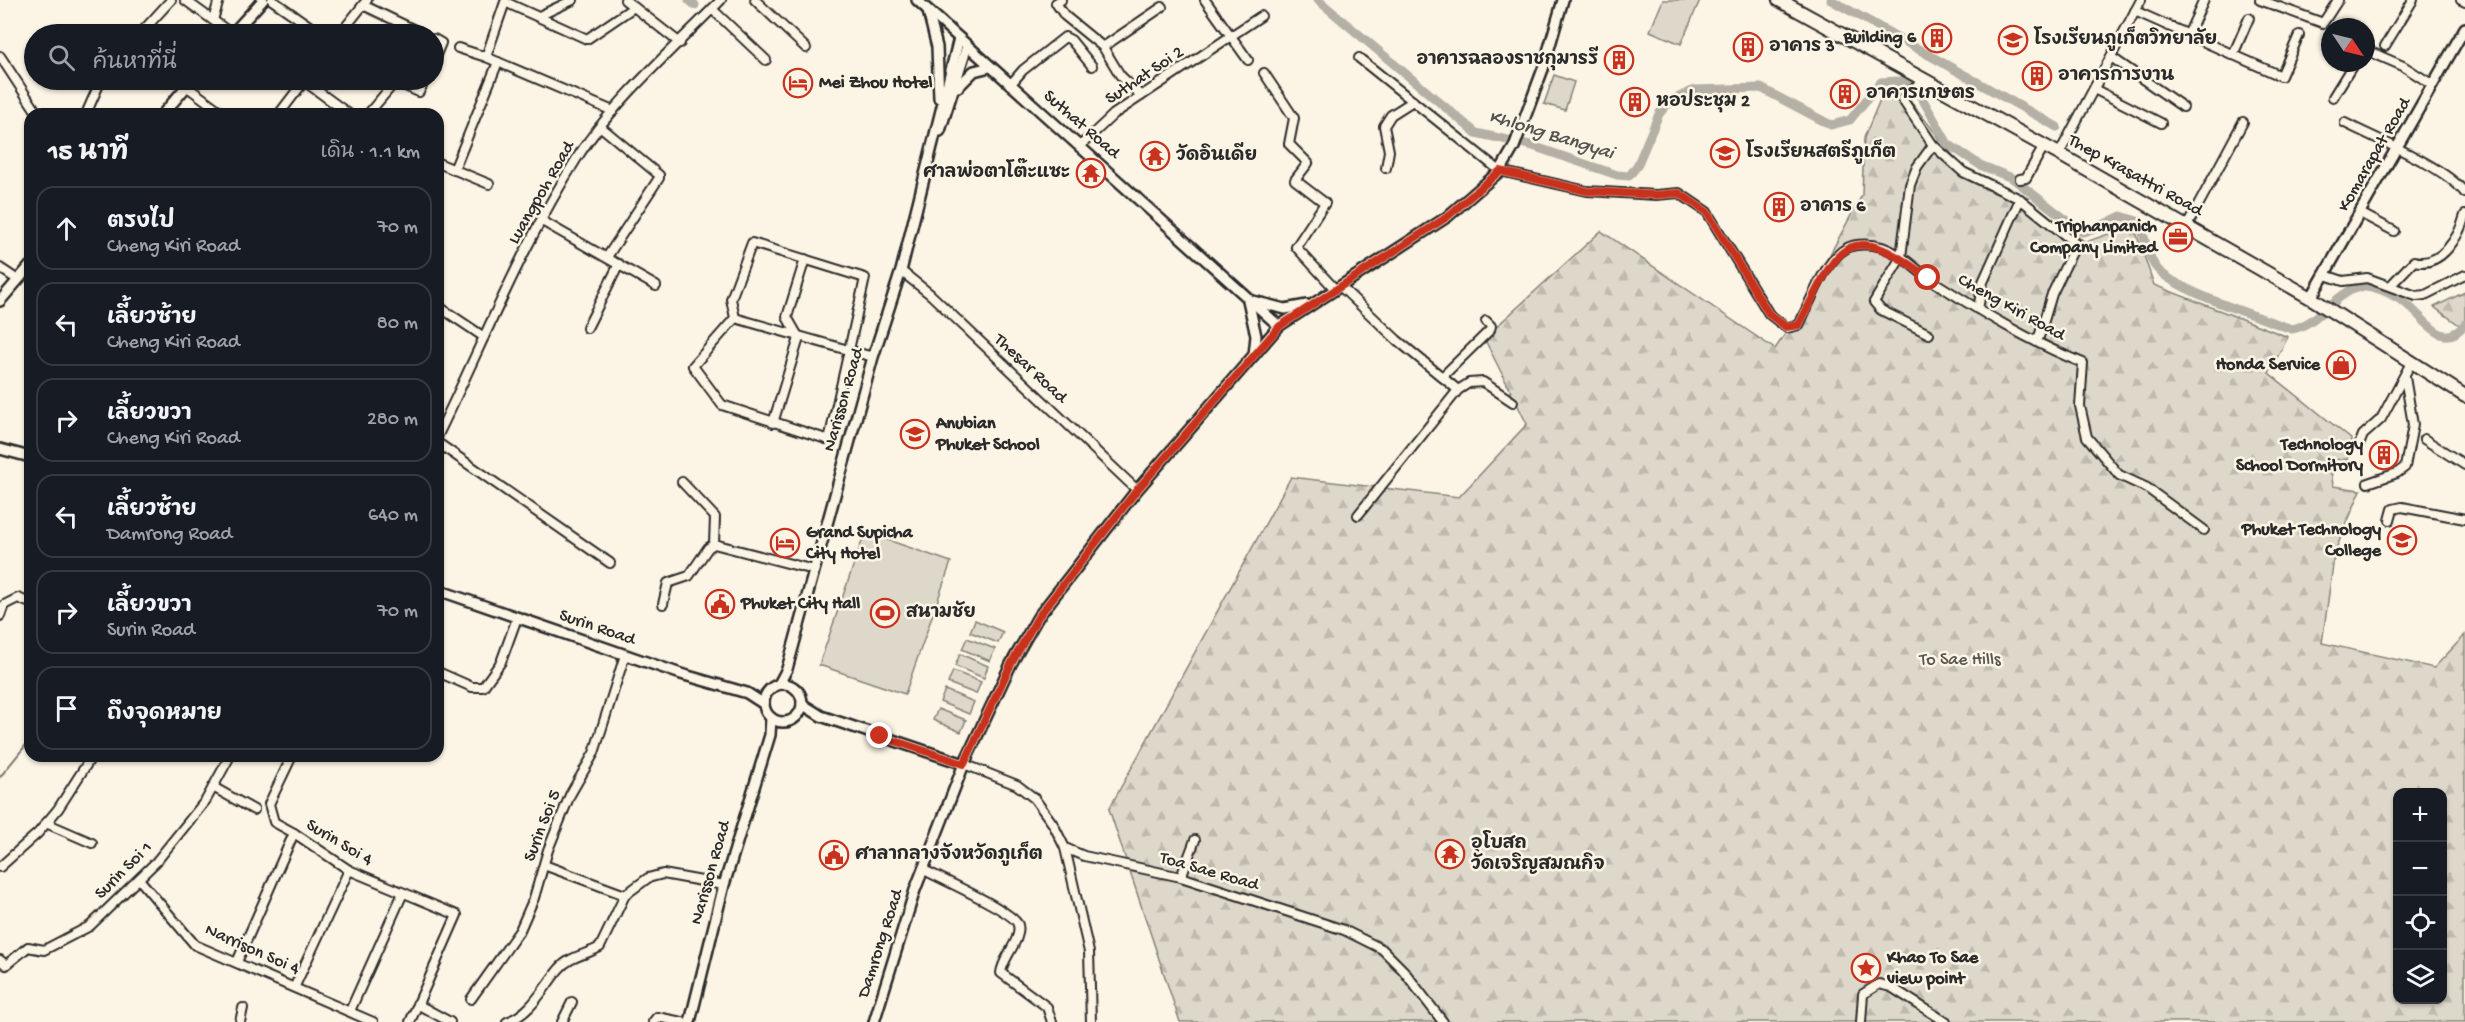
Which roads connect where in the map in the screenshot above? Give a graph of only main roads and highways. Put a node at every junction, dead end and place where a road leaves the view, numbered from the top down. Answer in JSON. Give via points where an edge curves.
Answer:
{"nodes":[{"id":1,"x":1779,"y":0,"type":"edge"},
{"id":2,"x":2465,"y":396,"type":"edge"}],
"edges":[{"from":1,"to":2,"type":"main road","name":"Thep Krasattri Road","via":[[2187,226],[2336,313]]}]}
